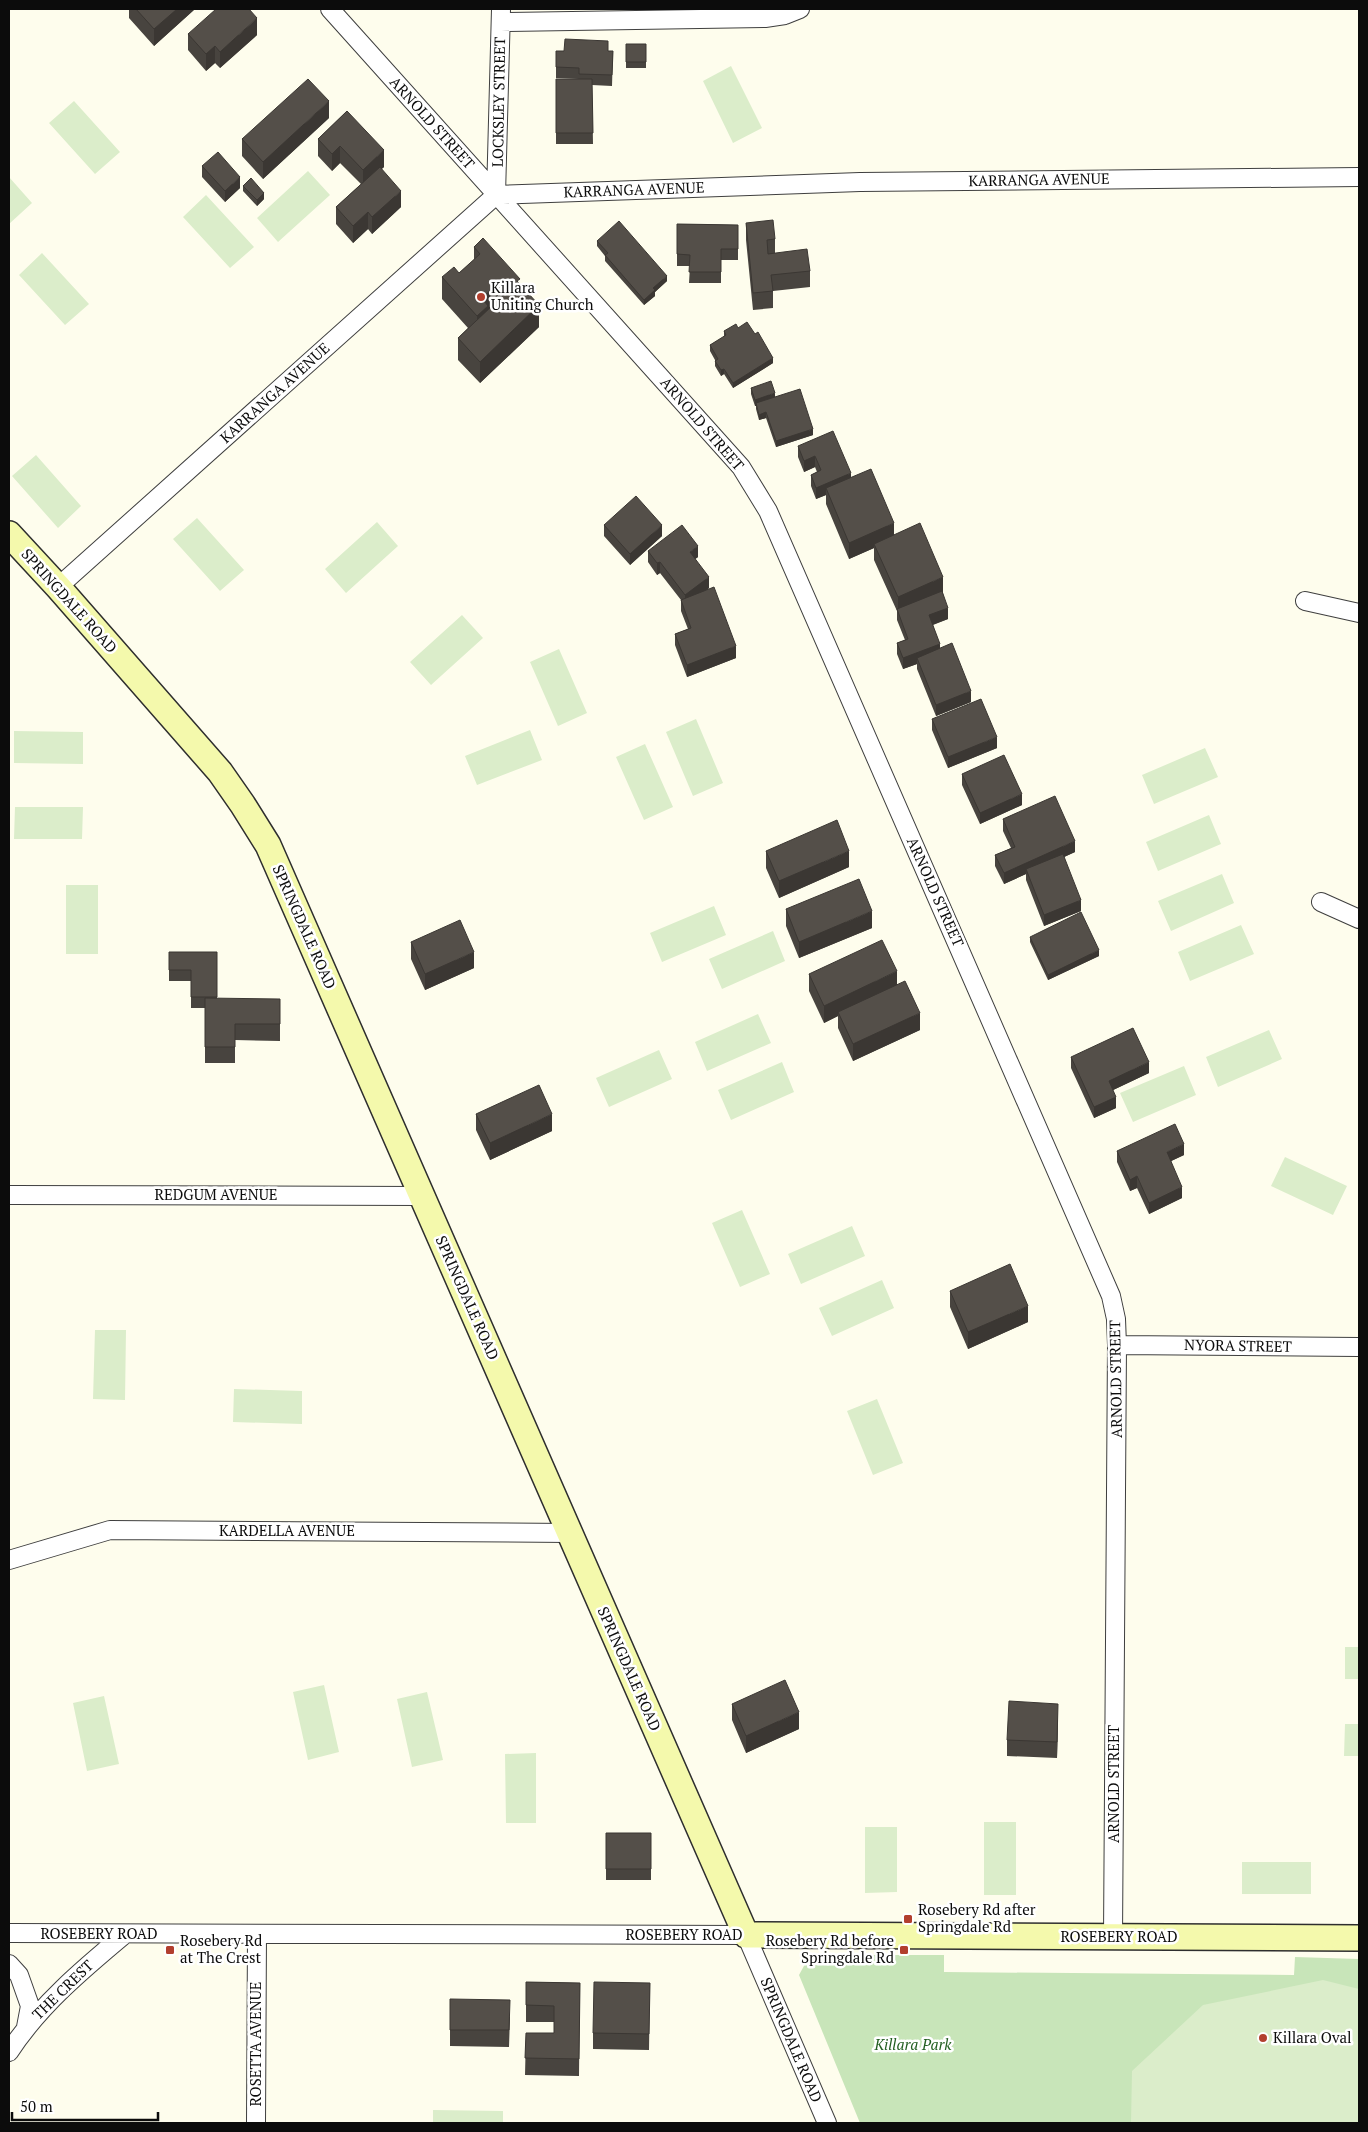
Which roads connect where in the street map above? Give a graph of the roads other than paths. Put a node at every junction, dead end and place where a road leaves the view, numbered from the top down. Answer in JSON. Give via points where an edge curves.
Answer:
{"nodes":[{"id":1,"x":330,"y":9,"type":"edge"},
{"id":2,"x":800,"y":9,"type":"edge"},
{"id":3,"x":501,"y":15,"type":"edge"},
{"id":4,"x":1359,"y":177,"type":"edge"},
{"id":5,"x":496,"y":195,"type":"junction"},
{"id":6,"x":9,"y":534,"type":"edge"},
{"id":7,"x":58,"y":587,"type":"junction"},
{"id":8,"x":1305,"y":601,"type":"dead end"},
{"id":9,"x":1359,"y":613,"type":"edge"},
{"id":10,"x":1320,"y":902,"type":"dead end"},
{"id":11,"x":1359,"y":919,"type":"edge"},
{"id":12,"x":9,"y":1195,"type":"edge"},
{"id":13,"x":422,"y":1196,"type":"junction"},
{"id":14,"x":1117,"y":1345,"type":"junction"},
{"id":15,"x":1359,"y":1347,"type":"edge"},
{"id":16,"x":570,"y":1533,"type":"junction"},
{"id":17,"x":9,"y":1560,"type":"edge"},
{"id":18,"x":9,"y":1933,"type":"edge"},
{"id":19,"x":125,"y":1934,"type":"junction"},
{"id":20,"x":257,"y":1934,"type":"junction"},
{"id":21,"x":746,"y":1936,"type":"junction"},
{"id":22,"x":1113,"y":1937,"type":"junction"},
{"id":23,"x":1359,"y":1938,"type":"edge"},
{"id":24,"x":9,"y":1964,"type":"edge"},
{"id":25,"x":26,"y":2027,"type":"junction"},
{"id":26,"x":9,"y":2052,"type":"edge"},
{"id":27,"x":256,"y":2123,"type":"edge"},
{"id":28,"x":826,"y":2123,"type":"edge"}],
"edges":[{"from":1,"to":5,"type":"street","name":"ARNOLD STREET"},
{"from":2,"to":3,"type":"street","via":[[765,18]]},
{"from":3,"to":5,"type":"street","name":"LOCKSLEY STREET"},
{"from":4,"to":5,"type":"street","name":"KARRANGA AVENUE","via":[[860,182]]},
{"from":5,"to":7,"type":"street","name":"KARRANGA AVENUE"},
{"from":5,"to":14,"type":"street","name":"ARNOLD STREET","via":[[741,467],[768,511],[1111,1296]]},
{"from":6,"to":7,"type":"main road","name":"SPRINGDALE ROAD"},
{"from":7,"to":13,"type":"main road","name":"SPRINGDALE ROAD","via":[[220,772],[268,845]]},
{"from":8,"to":9,"type":"street"},
{"from":10,"to":11,"type":"street"},
{"from":12,"to":13,"type":"street","name":"REDGUM AVENUE"},
{"from":13,"to":16,"type":"main road","name":"SPRINGDALE ROAD"},
{"from":14,"to":15,"type":"street","name":"NYORA STREET"},
{"from":14,"to":22,"type":"street","name":"ARNOLD STREET"},
{"from":16,"to":17,"type":"street","name":"KARDELLA AVENUE","via":[[110,1530]]},
{"from":16,"to":21,"type":"main road","name":"SPRINGDALE ROAD"},
{"from":18,"to":19,"type":"street","name":"ROSEBERY ROAD"},
{"from":19,"to":20,"type":"street","name":"ROSEBERY ROAD"},
{"from":19,"to":25,"type":"street","name":"THE CREST","via":[[86,1966]]},
{"from":20,"to":21,"type":"street","name":"ROSEBERY ROAD"},
{"from":20,"to":27,"type":"street","name":"ROSETTA AVENUE"},
{"from":21,"to":22,"type":"main road","name":"ROSEBERY ROAD"},
{"from":21,"to":28,"type":"street","name":"SPRINGDALE ROAD"},
{"from":22,"to":23,"type":"main road","name":"ROSEBERY ROAD"},
{"from":24,"to":25,"type":"street","via":[[19,1975],[30,2006]]},
{"from":25,"to":26,"type":"street","name":"THE CREST"}]}
